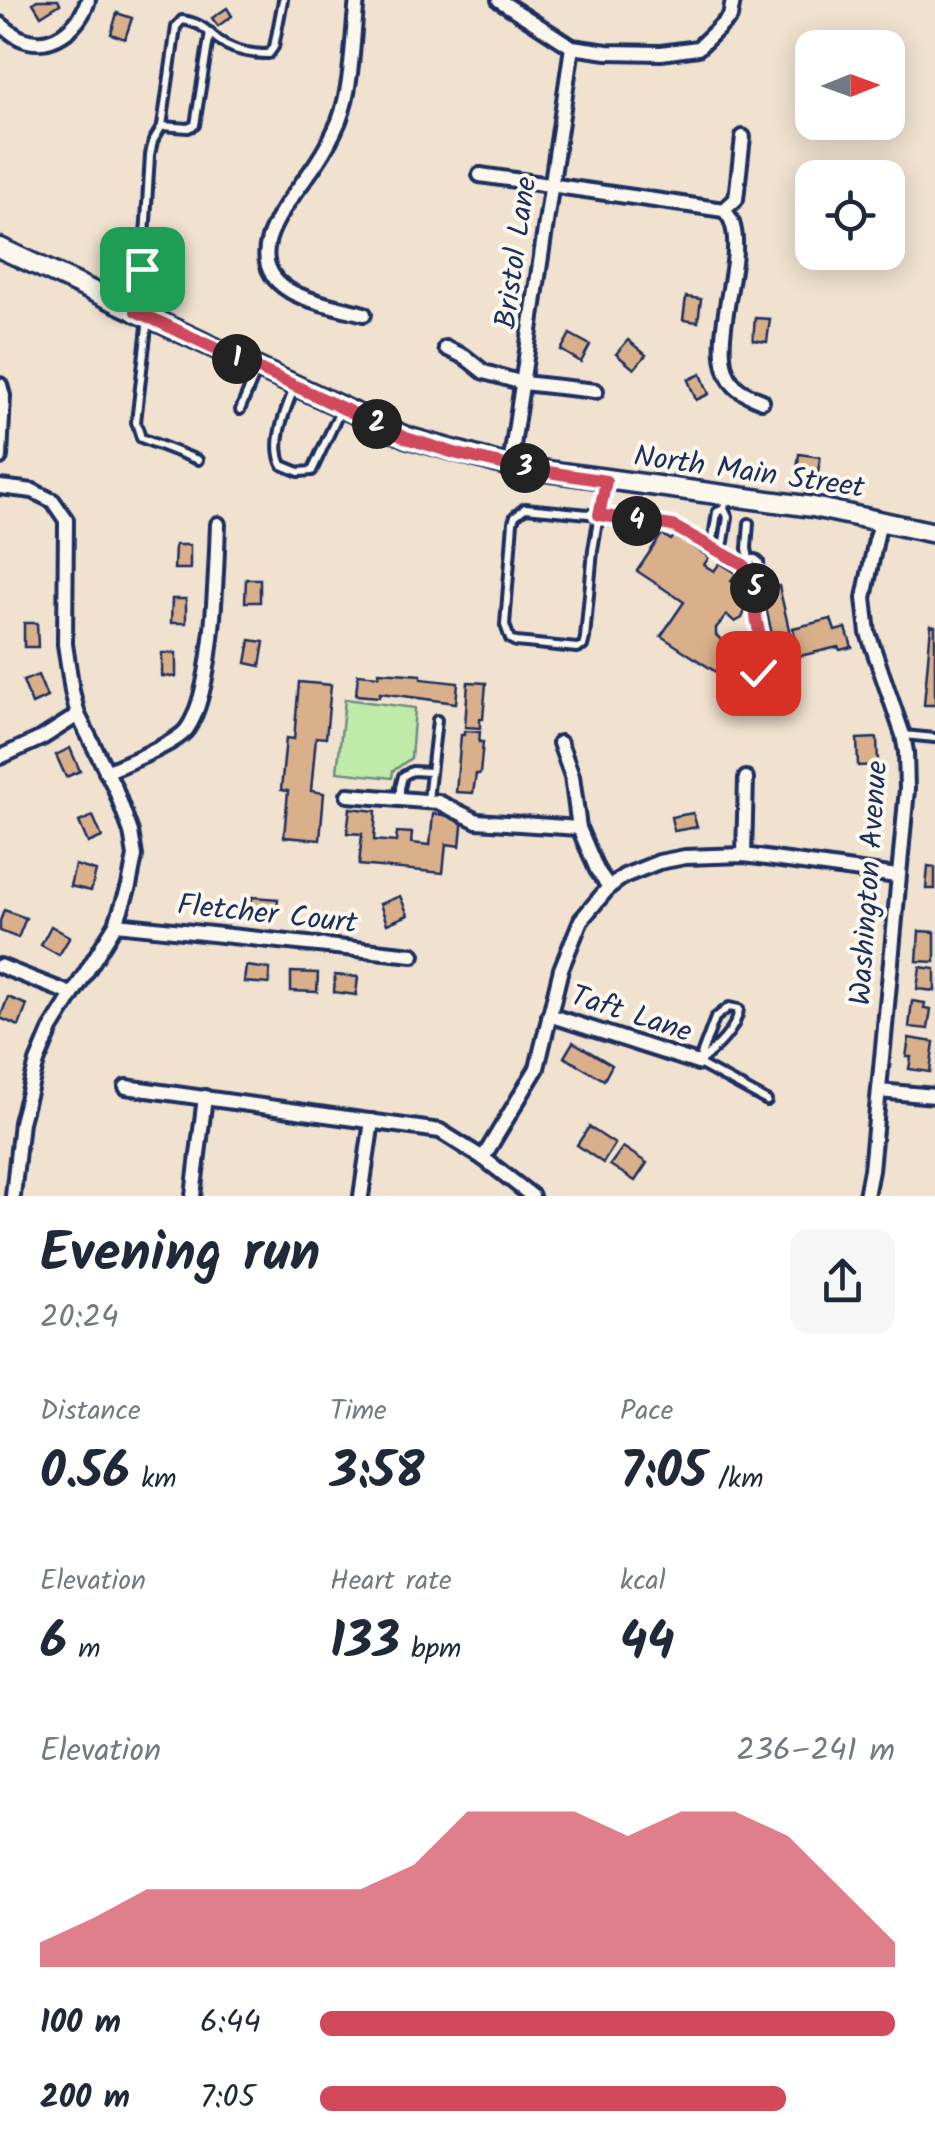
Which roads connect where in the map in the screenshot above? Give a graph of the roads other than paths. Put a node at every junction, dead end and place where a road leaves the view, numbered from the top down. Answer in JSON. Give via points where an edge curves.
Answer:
{"nodes":[{"id":1,"x":88,"y":0,"type":"edge"},
{"id":2,"x":283,"y":0,"type":"edge"},
{"id":3,"x":357,"y":0,"type":"edge"},
{"id":4,"x":499,"y":0,"type":"edge"},
{"id":5,"x":733,"y":0,"type":"edge"},
{"id":6,"x":0,"y":24,"type":"edge"},
{"id":7,"x":210,"y":32,"type":"junction"},
{"id":8,"x":572,"y":47,"type":"junction"},
{"id":9,"x":162,"y":126,"type":"junction"},
{"id":10,"x":743,"y":137,"type":"dead end"},
{"id":11,"x":480,"y":175,"type":"dead end"},
{"id":12,"x":552,"y":186,"type":"junction"},
{"id":13,"x":724,"y":210,"type":"junction"},
{"id":14,"x":0,"y":248,"type":"edge"},
{"id":15,"x":142,"y":314,"type":"junction"},
{"id":16,"x":364,"y":314,"type":"dead end"},
{"id":17,"x":446,"y":348,"type":"dead end"},
{"id":18,"x":257,"y":368,"type":"junction"},
{"id":19,"x":523,"y":383,"type":"junction"},
{"id":20,"x":0,"y":384,"type":"edge"},
{"id":21,"x":295,"y":386,"type":"junction"},
{"id":22,"x":596,"y":391,"type":"dead end"},
{"id":23,"x":762,"y":401,"type":"dead end"},
{"id":24,"x":342,"y":408,"type":"junction"},
{"id":25,"x":240,"y":410,"type":"dead end"},
{"id":26,"x":0,"y":456,"type":"edge"},
{"id":27,"x":198,"y":460,"type":"dead end"},
{"id":28,"x":510,"y":466,"type":"junction"},
{"id":29,"x":606,"y":481,"type":"junction"},
{"id":30,"x":0,"y":487,"type":"edge"},
{"id":31,"x":725,"y":502,"type":"junction"},
{"id":32,"x":599,"y":515,"type":"junction"},
{"id":33,"x":880,"y":520,"type":"junction"},
{"id":34,"x":749,"y":523,"type":"dead end"},
{"id":35,"x":218,"y":524,"type":"dead end"},
{"id":36,"x":935,"y":533,"type":"edge"},
{"id":37,"x":717,"y":547,"type":"junction"},
{"id":38,"x":746,"y":562,"type":"junction"},
{"id":39,"x":759,"y":573,"type":"junction"},
{"id":40,"x":744,"y":684,"type":"dead end"},
{"id":41,"x":78,"y":715,"type":"junction"},
{"id":42,"x":437,"y":720,"type":"dead end"},
{"id":43,"x":903,"y":735,"type":"junction"},
{"id":44,"x":935,"y":738,"type":"edge"},
{"id":45,"x":560,"y":742,"type":"dead end"},
{"id":46,"x":0,"y":757,"type":"edge"},
{"id":47,"x":106,"y":772,"type":"junction"},
{"id":48,"x":432,"y":772,"type":"junction"},
{"id":49,"x":746,"y":778,"type":"dead end"},
{"id":50,"x":348,"y":796,"type":"dead end"},
{"id":51,"x":400,"y":799,"type":"junction"},
{"id":52,"x":428,"y":801,"type":"junction"},
{"id":53,"x":579,"y":828,"type":"junction"},
{"id":54,"x":744,"y":856,"type":"junction"},
{"id":55,"x":897,"y":876,"type":"junction"},
{"id":56,"x":608,"y":887,"type":"junction"},
{"id":57,"x":116,"y":924,"type":"junction"},
{"id":58,"x":413,"y":955,"type":"dead end"},
{"id":59,"x":0,"y":966,"type":"edge"},
{"id":60,"x":71,"y":994,"type":"junction"},
{"id":61,"x":549,"y":1015,"type":"junction"},
{"id":62,"x":698,"y":1063,"type":"junction"},
{"id":63,"x":126,"y":1087,"type":"dead end"},
{"id":64,"x":879,"y":1091,"type":"junction"},
{"id":65,"x":935,"y":1096,"type":"edge"},
{"id":66,"x":205,"y":1097,"type":"junction"},
{"id":67,"x":767,"y":1101,"type":"dead end"},
{"id":68,"x":372,"y":1121,"type":"junction"},
{"id":69,"x":483,"y":1158,"type":"junction"},
{"id":70,"x":13,"y":1196,"type":"edge"},
{"id":71,"x":193,"y":1196,"type":"edge"},
{"id":72,"x":361,"y":1196,"type":"edge"},
{"id":73,"x":532,"y":1196,"type":"edge"},
{"id":74,"x":866,"y":1196,"type":"edge"}],
"edges":[{"from":1,"to":6,"type":"street","via":[[77,26],[54,39],[20,39]]},
{"from":2,"to":7,"type":"lane","via":[[269,54],[240,50]]},
{"from":3,"to":16,"type":"street","via":[[339,120],[274,223],[266,258],[274,279],[293,293]]},
{"from":4,"to":8,"type":"street"},
{"from":5,"to":8,"type":"street","via":[[730,18],[698,48],[662,53]]},
{"from":7,"to":9,"type":"lane","via":[[195,125]]},
{"from":7,"to":9,"type":"lane","via":[[198,22],[182,20],[176,27]]},
{"from":8,"to":12,"type":"street","name":"Bristol Lane"},
{"from":9,"to":15,"type":"lane","via":[[150,155]]},
{"from":10,"to":13,"type":"street","via":[[736,199]]},
{"from":11,"to":12,"type":"street"},
{"from":12,"to":13,"type":"street"},
{"from":12,"to":19,"type":"street","name":"Bristol Lane"},
{"from":13,"to":23,"type":"street","via":[[734,225],[725,372],[736,388]]},
{"from":14,"to":15,"type":"main road","name":"North Main Street"},
{"from":15,"to":18,"type":"main road","name":"North Main Street"},
{"from":15,"to":27,"type":"lane","via":[[136,422],[141,438]]},
{"from":17,"to":19,"type":"street","via":[[484,372]]},
{"from":18,"to":21,"type":"main road","name":"North Main Street"},
{"from":18,"to":25,"type":"lane"},
{"from":19,"to":22,"type":"street"},
{"from":19,"to":28,"type":"street","name":"Bristol Lane"},
{"from":20,"to":26,"type":"street"},
{"from":21,"to":24,"type":"main road","name":"North Main Street"},
{"from":21,"to":24,"type":"lane","via":[[276,452],[282,464],[299,472],[312,471]]},
{"from":24,"to":28,"type":"main road","name":"North Main Street","via":[[406,438]]},
{"from":28,"to":29,"type":"main road","name":"North Main Street"},
{"from":29,"to":31,"type":"main road","name":"North Main Street"},
{"from":29,"to":32,"type":"lane"},
{"from":30,"to":41,"type":"street","via":[[33,490],[53,501],[66,520],[66,644]]},
{"from":31,"to":33,"type":"main road","name":"North Main Street"},
{"from":31,"to":37,"type":"lane","via":[[717,512]]},
{"from":32,"to":32,"type":"lane","via":[[582,646],[510,639],[505,625],[515,516],[524,508]]},
{"from":32,"to":37,"type":"lane","via":[[673,526]]},
{"from":33,"to":36,"type":"main road","name":"North Main Street"},
{"from":33,"to":43,"type":"street","name":"Washington Avenue","via":[[864,598],[868,633]]},
{"from":34,"to":38,"type":"lane"},
{"from":35,"to":47,"type":"street","via":[[215,600],[197,709],[186,731]]},
{"from":37,"to":38,"type":"lane"},
{"from":38,"to":39,"type":"lane","via":[[756,559]]},
{"from":38,"to":39,"type":"lane","via":[[746,574]]},
{"from":39,"to":40,"type":"lane","via":[[754,614],[770,670]]},
{"from":41,"to":46,"type":"street"},
{"from":41,"to":47,"type":"street"},
{"from":42,"to":48,"type":"lane"},
{"from":43,"to":44,"type":"lane"},
{"from":43,"to":55,"type":"street","name":"Washington Avenue","via":[[906,789]]},
{"from":45,"to":53,"type":"street"},
{"from":47,"to":57,"type":"street","via":[[135,856]]},
{"from":48,"to":51,"type":"lane","via":[[403,776]]},
{"from":48,"to":52,"type":"lane"},
{"from":49,"to":54,"type":"street"},
{"from":50,"to":51,"type":"street"},
{"from":51,"to":52,"type":"street"},
{"from":52,"to":53,"type":"street","via":[[477,821]]},
{"from":53,"to":56,"type":"street"},
{"from":54,"to":55,"type":"street"},
{"from":54,"to":56,"type":"street","via":[[659,862]]},
{"from":55,"to":64,"type":"street","name":"Washington Avenue"},
{"from":56,"to":61,"type":"street","via":[[581,920]]},
{"from":57,"to":58,"type":"street","name":"Fletcher Court"},
{"from":57,"to":60,"type":"street"},
{"from":59,"to":60,"type":"street"},
{"from":60,"to":70,"type":"street","via":[[37,1062],[21,1122]]},
{"from":61,"to":62,"type":"street","name":"Taft Lane"},
{"from":61,"to":69,"type":"street","via":[[537,1068]]},
{"from":62,"to":62,"type":"lane","via":[[715,1018],[739,1009],[738,1022]]},
{"from":62,"to":67,"type":"lane"},
{"from":63,"to":66,"type":"street"},
{"from":64,"to":65,"type":"street"},
{"from":64,"to":74,"type":"street","name":"Washington Avenue"},
{"from":66,"to":68,"type":"street"},
{"from":66,"to":71,"type":"street"},
{"from":68,"to":69,"type":"street","via":[[440,1131]]},
{"from":68,"to":72,"type":"street"},
{"from":69,"to":73,"type":"street"}]}
